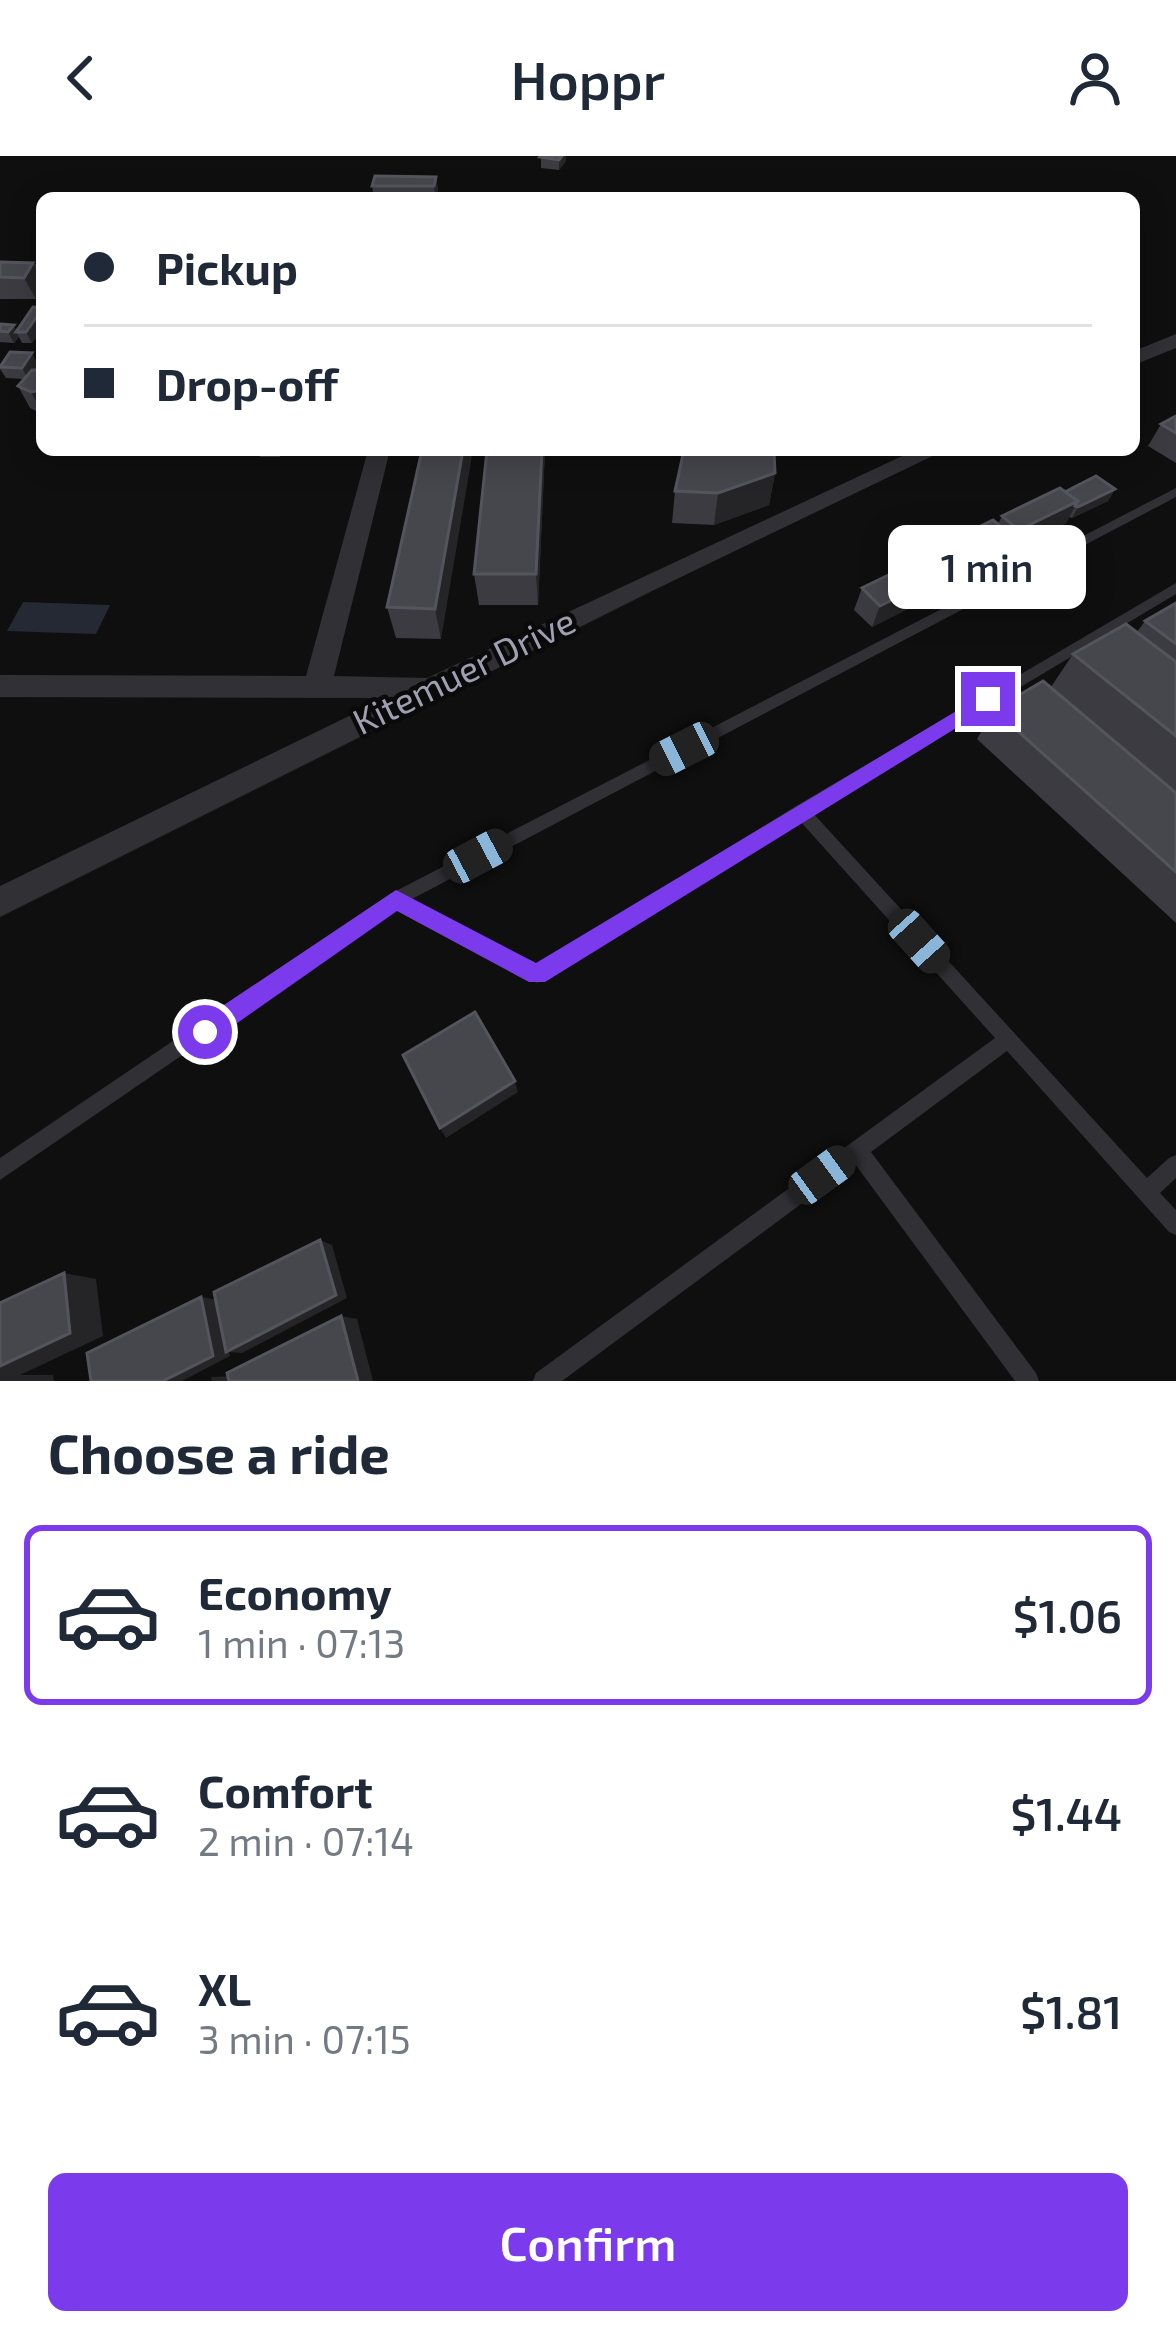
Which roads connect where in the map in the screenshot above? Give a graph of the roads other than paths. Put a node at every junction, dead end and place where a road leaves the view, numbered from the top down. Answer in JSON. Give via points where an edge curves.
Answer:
{"nodes":[{"id":1,"x":0,"y":270,"type":"edge"},
{"id":2,"x":36,"y":270,"type":"edge"},
{"id":3,"x":1176,"y":340,"type":"edge"},
{"id":4,"x":1140,"y":355,"type":"edge"},
{"id":5,"x":377,"y":456,"type":"edge"},
{"id":6,"x":921,"y":456,"type":"edge"},
{"id":7,"x":1176,"y":492,"type":"edge"},
{"id":8,"x":1176,"y":588,"type":"edge"},
{"id":9,"x":0,"y":686,"type":"edge"},
{"id":10,"x":431,"y":686,"type":"junction"},
{"id":11,"x":316,"y":688,"type":"junction"},
{"id":12,"x":801,"y":811,"type":"junction"},
{"id":13,"x":396,"y":899,"type":"junction"},
{"id":14,"x":0,"y":902,"type":"edge"},
{"id":15,"x":1008,"y":1039,"type":"junction"},
{"id":16,"x":857,"y":1150,"type":"junction"},
{"id":17,"x":1176,"y":1166,"type":"edge"},
{"id":18,"x":0,"y":1170,"type":"edge"},
{"id":19,"x":1146,"y":1192,"type":"junction"},
{"id":20,"x":1176,"y":1225,"type":"edge"},
{"id":21,"x":544,"y":1381,"type":"edge"},
{"id":22,"x":1028,"y":1381,"type":"edge"}],
"edges":[{"from":1,"to":2,"type":"street"},
{"from":3,"to":4,"type":"street"},
{"from":5,"to":11,"type":"street"},
{"from":6,"to":10,"type":"street","name":"Kitemuer Drive"},
{"from":7,"to":13,"type":"lane"},
{"from":8,"to":12,"type":"lane"},
{"from":9,"to":11,"type":"street"},
{"from":10,"to":11,"type":"street"},
{"from":10,"to":14,"type":"street","name":"Kitemuer Drive"},
{"from":12,"to":13,"type":"lane","via":[[537,975]]},
{"from":12,"to":15,"type":"lane"},
{"from":13,"to":18,"type":"lane"},
{"from":15,"to":16,"type":"lane"},
{"from":15,"to":19,"type":"lane"},
{"from":16,"to":21,"type":"lane"},
{"from":16,"to":22,"type":"lane"},
{"from":17,"to":19,"type":"lane"},
{"from":19,"to":20,"type":"lane"}]}
